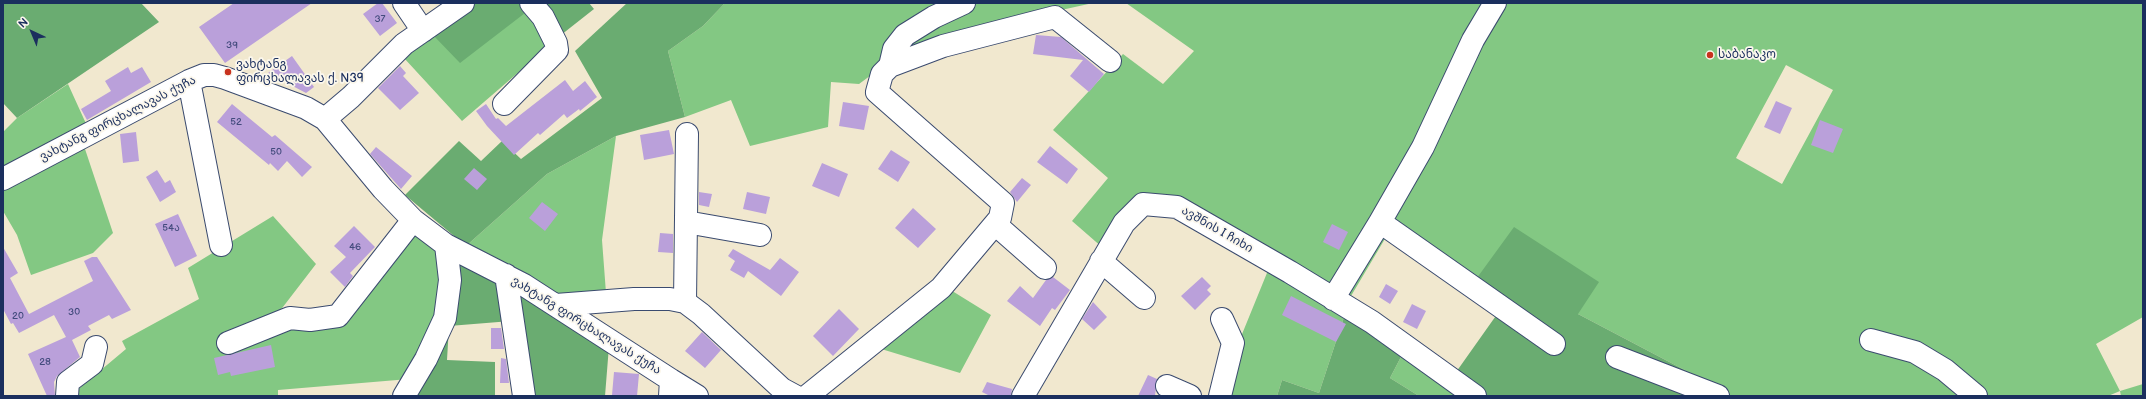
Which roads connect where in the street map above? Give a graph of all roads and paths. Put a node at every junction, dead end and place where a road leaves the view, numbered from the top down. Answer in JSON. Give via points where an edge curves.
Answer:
{"nodes":[{"id":1,"x":404,"y":3,"type":"edge"},
{"id":2,"x":463,"y":3,"type":"edge"},
{"id":3,"x":531,"y":3,"type":"edge"},
{"id":4,"x":964,"y":3,"type":"edge"},
{"id":5,"x":1495,"y":3,"type":"edge"},
{"id":6,"x":423,"y":31,"type":"junction"},
{"id":7,"x":1110,"y":61,"type":"dead end"},
{"id":8,"x":890,"y":66,"type":"junction"},
{"id":9,"x":189,"y":81,"type":"junction"},
{"id":10,"x":504,"y":104,"type":"dead end"},
{"id":11,"x":325,"y":119,"type":"junction"},
{"id":12,"x":687,"y":134,"type":"dead end"},
{"id":13,"x":3,"y":179,"type":"edge"},
{"id":14,"x":413,"y":220,"type":"junction"},
{"id":15,"x":686,"y":222,"type":"junction"},
{"id":16,"x":1380,"y":222,"type":"junction"},
{"id":17,"x":995,"y":224,"type":"junction"},
{"id":18,"x":760,"y":235,"type":"dead end"},
{"id":19,"x":221,"y":245,"type":"dead end"},
{"id":20,"x":446,"y":245,"type":"junction"},
{"id":21,"x":1101,"y":261,"type":"junction"},
{"id":22,"x":1045,"y":268,"type":"dead end"},
{"id":23,"x":506,"y":275,"type":"junction"},
{"id":24,"x":1144,"y":298,"type":"dead end"},
{"id":25,"x":1333,"y":299,"type":"junction"},
{"id":26,"x":685,"y":302,"type":"junction"},
{"id":27,"x":556,"y":305,"type":"junction"},
{"id":28,"x":1222,"y":319,"type":"dead end"},
{"id":29,"x":1871,"y":340,"type":"dead end"},
{"id":30,"x":228,"y":343,"type":"dead end"},
{"id":31,"x":1554,"y":344,"type":"dead end"},
{"id":32,"x":96,"y":347,"type":"dead end"},
{"id":33,"x":1617,"y":357,"type":"dead end"},
{"id":34,"x":1167,"y":386,"type":"dead end"},
{"id":35,"x":671,"y":388,"type":"edge"},
{"id":36,"x":67,"y":396,"type":"edge"},
{"id":37,"x":404,"y":396,"type":"edge"},
{"id":38,"x":524,"y":396,"type":"edge"},
{"id":39,"x":698,"y":396,"type":"edge"},
{"id":40,"x":795,"y":396,"type":"edge"},
{"id":41,"x":807,"y":396,"type":"edge"},
{"id":42,"x":1022,"y":396,"type":"edge"},
{"id":43,"x":1190,"y":396,"type":"edge"},
{"id":44,"x":1220,"y":396,"type":"edge"},
{"id":45,"x":1475,"y":396,"type":"edge"},
{"id":46,"x":1718,"y":396,"type":"edge"},
{"id":47,"x":1976,"y":396,"type":"edge"}],
"edges":[{"from":1,"to":6,"type":"street"},
{"from":2,"to":6,"type":"street"},
{"from":3,"to":10,"type":"street","via":[[543,17],[557,50]]},
{"from":4,"to":8,"type":"street","via":[[905,35],[894,49]]},
{"from":5,"to":16,"type":"street","via":[[1473,40],[1423,147]]},
{"from":6,"to":11,"type":"street","via":[[404,44]]},
{"from":7,"to":8,"type":"street","via":[[1055,17],[943,46]]},
{"from":8,"to":17,"type":"street","via":[[882,74],[877,92],[1004,203],[1000,218]]},
{"from":9,"to":11,"type":"street","name":"ვახტანგ ფირცხალავას ქუჩა","via":[[204,75],[214,75],[306,108]]},
{"from":9,"to":13,"type":"street","name":"ვახტანგ ფირცხალავას ქუჩა"},
{"from":9,"to":19,"type":"street"},
{"from":11,"to":14,"type":"street","name":"ვახტანგ ფირცხალავას ქუჩა","via":[[383,190]]},
{"from":12,"to":15,"type":"street"},
{"from":14,"to":20,"type":"street","name":"ვახტანგ ფირცხალავას ქუჩა"},
{"from":14,"to":30,"type":"street","via":[[338,316],[310,320],[290,318]]},
{"from":15,"to":18,"type":"street"},
{"from":15,"to":26,"type":"street"},
{"from":16,"to":25,"type":"street"},
{"from":16,"to":31,"type":"street"},
{"from":17,"to":22,"type":"street"},
{"from":17,"to":41,"type":"street","via":[[941,288]]},
{"from":20,"to":23,"type":"street","name":"ვახტანგ ფირცხალავას ქუჩა"},
{"from":20,"to":37,"type":"street","via":[[450,280],[445,318],[426,359]]},
{"from":21,"to":24,"type":"street"},
{"from":21,"to":25,"type":"street","name":"ავშნის I ჩიხი","via":[[1124,223],[1143,204],[1177,207]]},
{"from":21,"to":42,"type":"street","name":"ავშნის I ჩიხი"},
{"from":23,"to":27,"type":"street","name":"ვახტანგ ფირცხალავას ქუჩა"},
{"from":23,"to":38,"type":"street"},
{"from":25,"to":45,"type":"street","name":"ავშნის I ჩიხი","via":[[1372,322]]},
{"from":26,"to":27,"type":"street","via":[[670,298]]},
{"from":26,"to":40,"type":"street","via":[[706,318],[782,389]]},
{"from":27,"to":35,"type":"street","name":"ვახტანგ ფირცხალავას ქუჩა"},
{"from":28,"to":44,"type":"street","via":[[1232,343]]},
{"from":29,"to":47,"type":"street","via":[[1915,352],[1945,370]]},
{"from":32,"to":36,"type":"street","via":[[92,364],[68,382]]},
{"from":33,"to":46,"type":"street"},
{"from":34,"to":43,"type":"street"},
{"from":35,"to":39,"type":"street","name":"ვახტანგ ფირცხალავას ქუჩა"}]}
